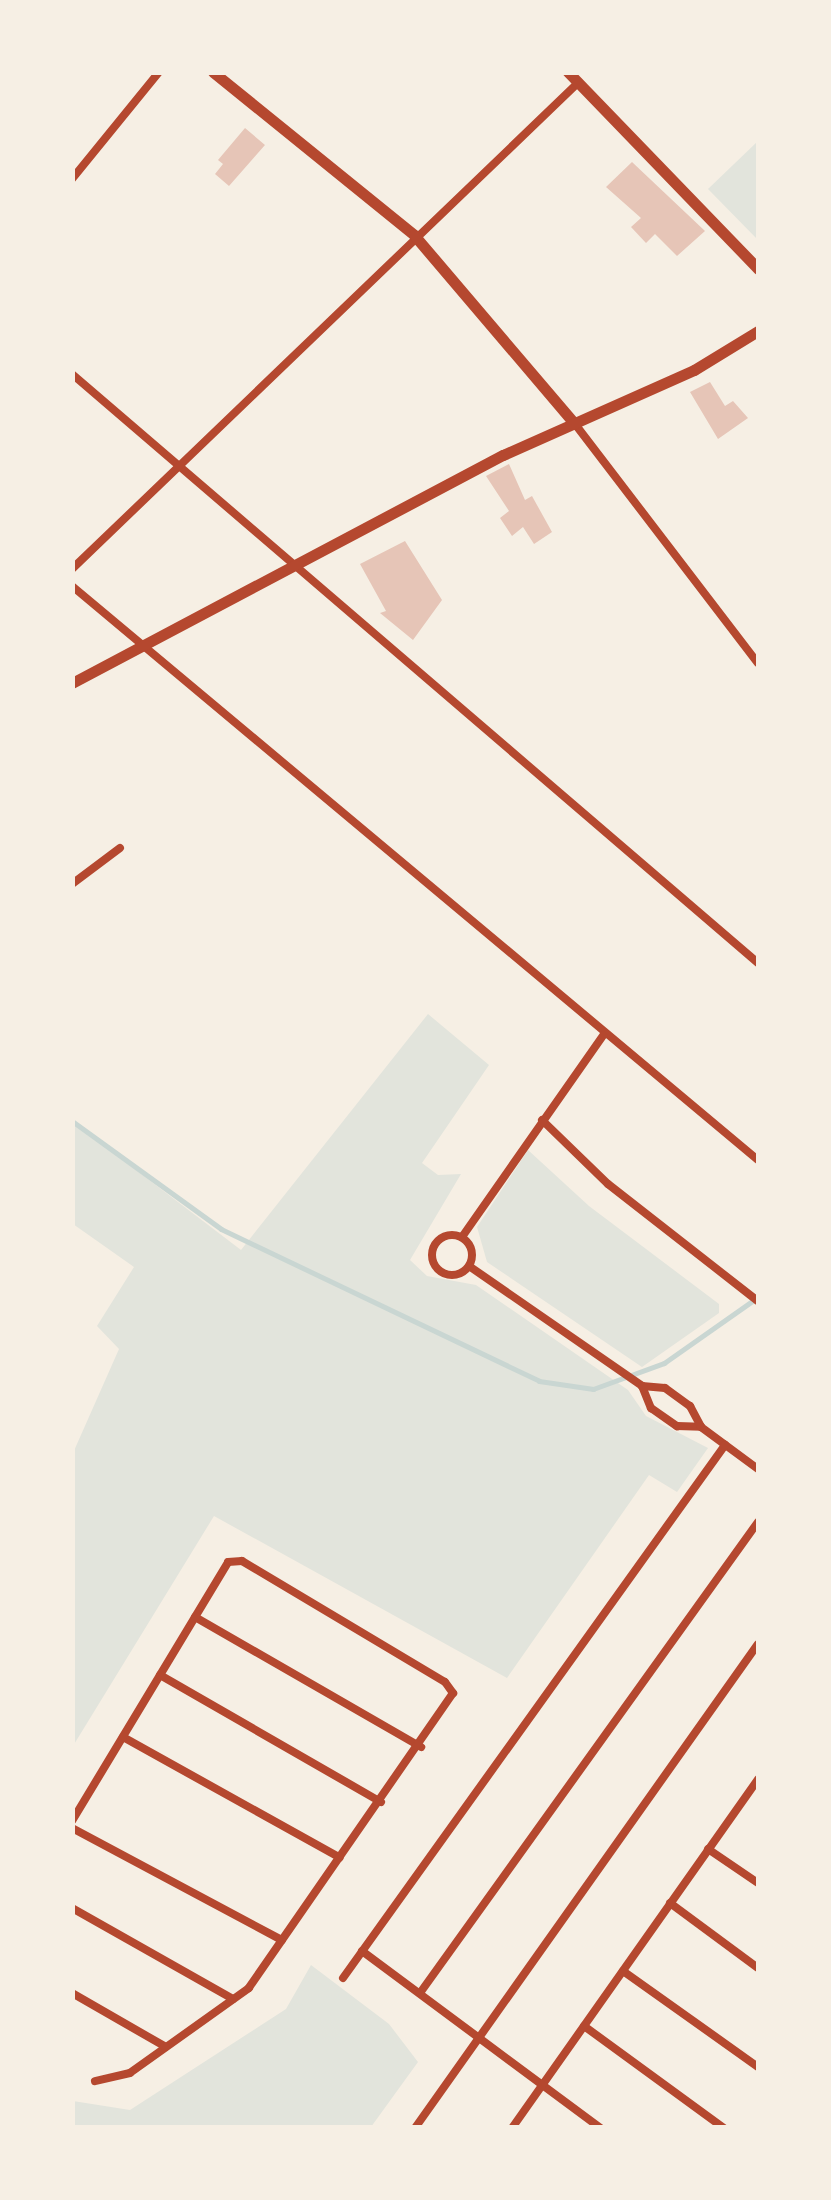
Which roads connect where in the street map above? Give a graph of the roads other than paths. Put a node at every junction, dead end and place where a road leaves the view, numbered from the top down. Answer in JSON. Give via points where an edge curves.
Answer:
{"nodes":[{"id":1,"x":159,"y":72,"type":"edge"},
{"id":2,"x":212,"y":72,"type":"edge"},
{"id":3,"x":568,"y":72,"type":"edge"},
{"id":4,"x":579,"y":82,"type":"junction"},
{"id":5,"x":72,"y":179,"type":"edge"},
{"id":6,"x":414,"y":236,"type":"junction"},
{"id":7,"x":758,"y":269,"type":"edge"},
{"id":8,"x":758,"y":332,"type":"edge"},
{"id":9,"x":72,"y":374,"type":"edge"},
{"id":10,"x":575,"y":424,"type":"junction"},
{"id":11,"x":182,"y":466,"type":"junction"},
{"id":12,"x":298,"y":562,"type":"junction"},
{"id":13,"x":72,"y":569,"type":"edge"},
{"id":14,"x":72,"y":586,"type":"edge"},
{"id":15,"x":142,"y":647,"type":"junction"},
{"id":16,"x":758,"y":663,"type":"edge"},
{"id":17,"x":72,"y":683,"type":"edge"},
{"id":18,"x":120,"y":848,"type":"dead end"},
{"id":19,"x":72,"y":884,"type":"edge"},
{"id":20,"x":758,"y":963,"type":"edge"},
{"id":21,"x":603,"y":1036,"type":"junction"},
{"id":22,"x":542,"y":1120,"type":"junction"},
{"id":23,"x":758,"y":1160,"type":"edge"},
{"id":24,"x":462,"y":1237,"type":"junction"},
{"id":25,"x":469,"y":1266,"type":"junction"},
{"id":26,"x":758,"y":1301,"type":"edge"},
{"id":27,"x":640,"y":1385,"type":"junction"},
{"id":28,"x":701,"y":1427,"type":"junction"},
{"id":29,"x":725,"y":1444,"type":"junction"},
{"id":30,"x":758,"y":1469,"type":"edge"},
{"id":31,"x":758,"y":1522,"type":"edge"},
{"id":32,"x":195,"y":1617,"type":"junction"},
{"id":33,"x":758,"y":1644,"type":"edge"},
{"id":34,"x":160,"y":1674,"type":"junction"},
{"id":35,"x":122,"y":1737,"type":"junction"},
{"id":36,"x":420,"y":1747,"type":"junction"},
{"id":37,"x":757,"y":1784,"type":"edge"},
{"id":38,"x":381,"y":1802,"type":"junction"},
{"id":39,"x":72,"y":1824,"type":"edge"},
{"id":40,"x":708,"y":1849,"type":"junction"},
{"id":41,"x":340,"y":1858,"type":"junction"},
{"id":42,"x":758,"y":1883,"type":"edge"},
{"id":43,"x":670,"y":1903,"type":"junction"},
{"id":44,"x":72,"y":1908,"type":"edge"},
{"id":45,"x":282,"y":1940,"type":"junction"},
{"id":46,"x":362,"y":1951,"type":"junction"},
{"id":47,"x":758,"y":1968,"type":"edge"},
{"id":48,"x":623,"y":1971,"type":"junction"},
{"id":49,"x":342,"y":1978,"type":"dead end"},
{"id":50,"x":72,"y":1993,"type":"edge"},
{"id":51,"x":420,"y":1994,"type":"junction"},
{"id":52,"x":233,"y":1998,"type":"junction"},
{"id":53,"x":584,"y":2026,"type":"junction"},
{"id":54,"x":478,"y":2038,"type":"junction"},
{"id":55,"x":166,"y":2046,"type":"junction"},
{"id":56,"x":758,"y":2067,"type":"edge"},
{"id":57,"x":95,"y":2081,"type":"dead end"},
{"id":58,"x":542,"y":2086,"type":"junction"},
{"id":59,"x":415,"y":2128,"type":"edge"},
{"id":60,"x":512,"y":2128,"type":"edge"},
{"id":61,"x":600,"y":2128,"type":"edge"},
{"id":62,"x":724,"y":2128,"type":"edge"}],
"edges":[{"from":1,"to":5,"type":"street"},
{"from":2,"to":6,"type":"main road"},
{"from":3,"to":4,"type":"main road"},
{"from":4,"to":6,"type":"street"},
{"from":4,"to":7,"type":"main road"},
{"from":6,"to":10,"type":"main road"},
{"from":6,"to":11,"type":"street"},
{"from":8,"to":10,"type":"main road","via":[[694,370]]},
{"from":9,"to":11,"type":"street"},
{"from":10,"to":12,"type":"main road"},
{"from":10,"to":16,"type":"street"},
{"from":11,"to":12,"type":"street"},
{"from":11,"to":13,"type":"street"},
{"from":12,"to":15,"type":"main road"},
{"from":12,"to":20,"type":"street"},
{"from":14,"to":15,"type":"street"},
{"from":15,"to":17,"type":"main road"},
{"from":15,"to":21,"type":"street"},
{"from":18,"to":19,"type":"street"},
{"from":21,"to":22,"type":"street"},
{"from":21,"to":23,"type":"street"},
{"from":22,"to":24,"type":"street"},
{"from":22,"to":26,"type":"street","via":[[608,1184]]},
{"from":24,"to":25,"type":"street","via":[[472,1250]]},
{"from":24,"to":25,"type":"street","via":[[438,1239],[433,1264],[454,1275]]},
{"from":25,"to":27,"type":"street"},
{"from":27,"to":28,"type":"street","via":[[665,1388],[690,1406]]},
{"from":27,"to":28,"type":"street","via":[[651,1408],[677,1426]]},
{"from":28,"to":29,"type":"street"},
{"from":29,"to":30,"type":"street"},
{"from":29,"to":46,"type":"street"},
{"from":31,"to":51,"type":"street"},
{"from":32,"to":34,"type":"street"},
{"from":32,"to":36,"type":"street"},
{"from":32,"to":36,"type":"street","via":[[228,1562],[242,1561],[445,1682],[452,1693]]},
{"from":33,"to":54,"type":"street"},
{"from":34,"to":35,"type":"street"},
{"from":34,"to":38,"type":"street"},
{"from":35,"to":39,"type":"street"},
{"from":35,"to":41,"type":"street"},
{"from":36,"to":38,"type":"street"},
{"from":37,"to":40,"type":"street"},
{"from":38,"to":41,"type":"street"},
{"from":39,"to":45,"type":"street"},
{"from":40,"to":42,"type":"street"},
{"from":40,"to":43,"type":"street"},
{"from":41,"to":45,"type":"street"},
{"from":43,"to":47,"type":"street"},
{"from":43,"to":48,"type":"street"},
{"from":44,"to":52,"type":"street"},
{"from":45,"to":52,"type":"street","via":[[249,1988]]},
{"from":46,"to":49,"type":"street"},
{"from":46,"to":51,"type":"street"},
{"from":48,"to":53,"type":"street"},
{"from":48,"to":56,"type":"street"},
{"from":50,"to":55,"type":"street"},
{"from":51,"to":54,"type":"street"},
{"from":52,"to":55,"type":"street"},
{"from":53,"to":58,"type":"street"},
{"from":53,"to":62,"type":"street"},
{"from":54,"to":58,"type":"street"},
{"from":54,"to":59,"type":"street"},
{"from":55,"to":57,"type":"street","via":[[130,2073]]},
{"from":58,"to":60,"type":"street"},
{"from":58,"to":61,"type":"street"}]}
